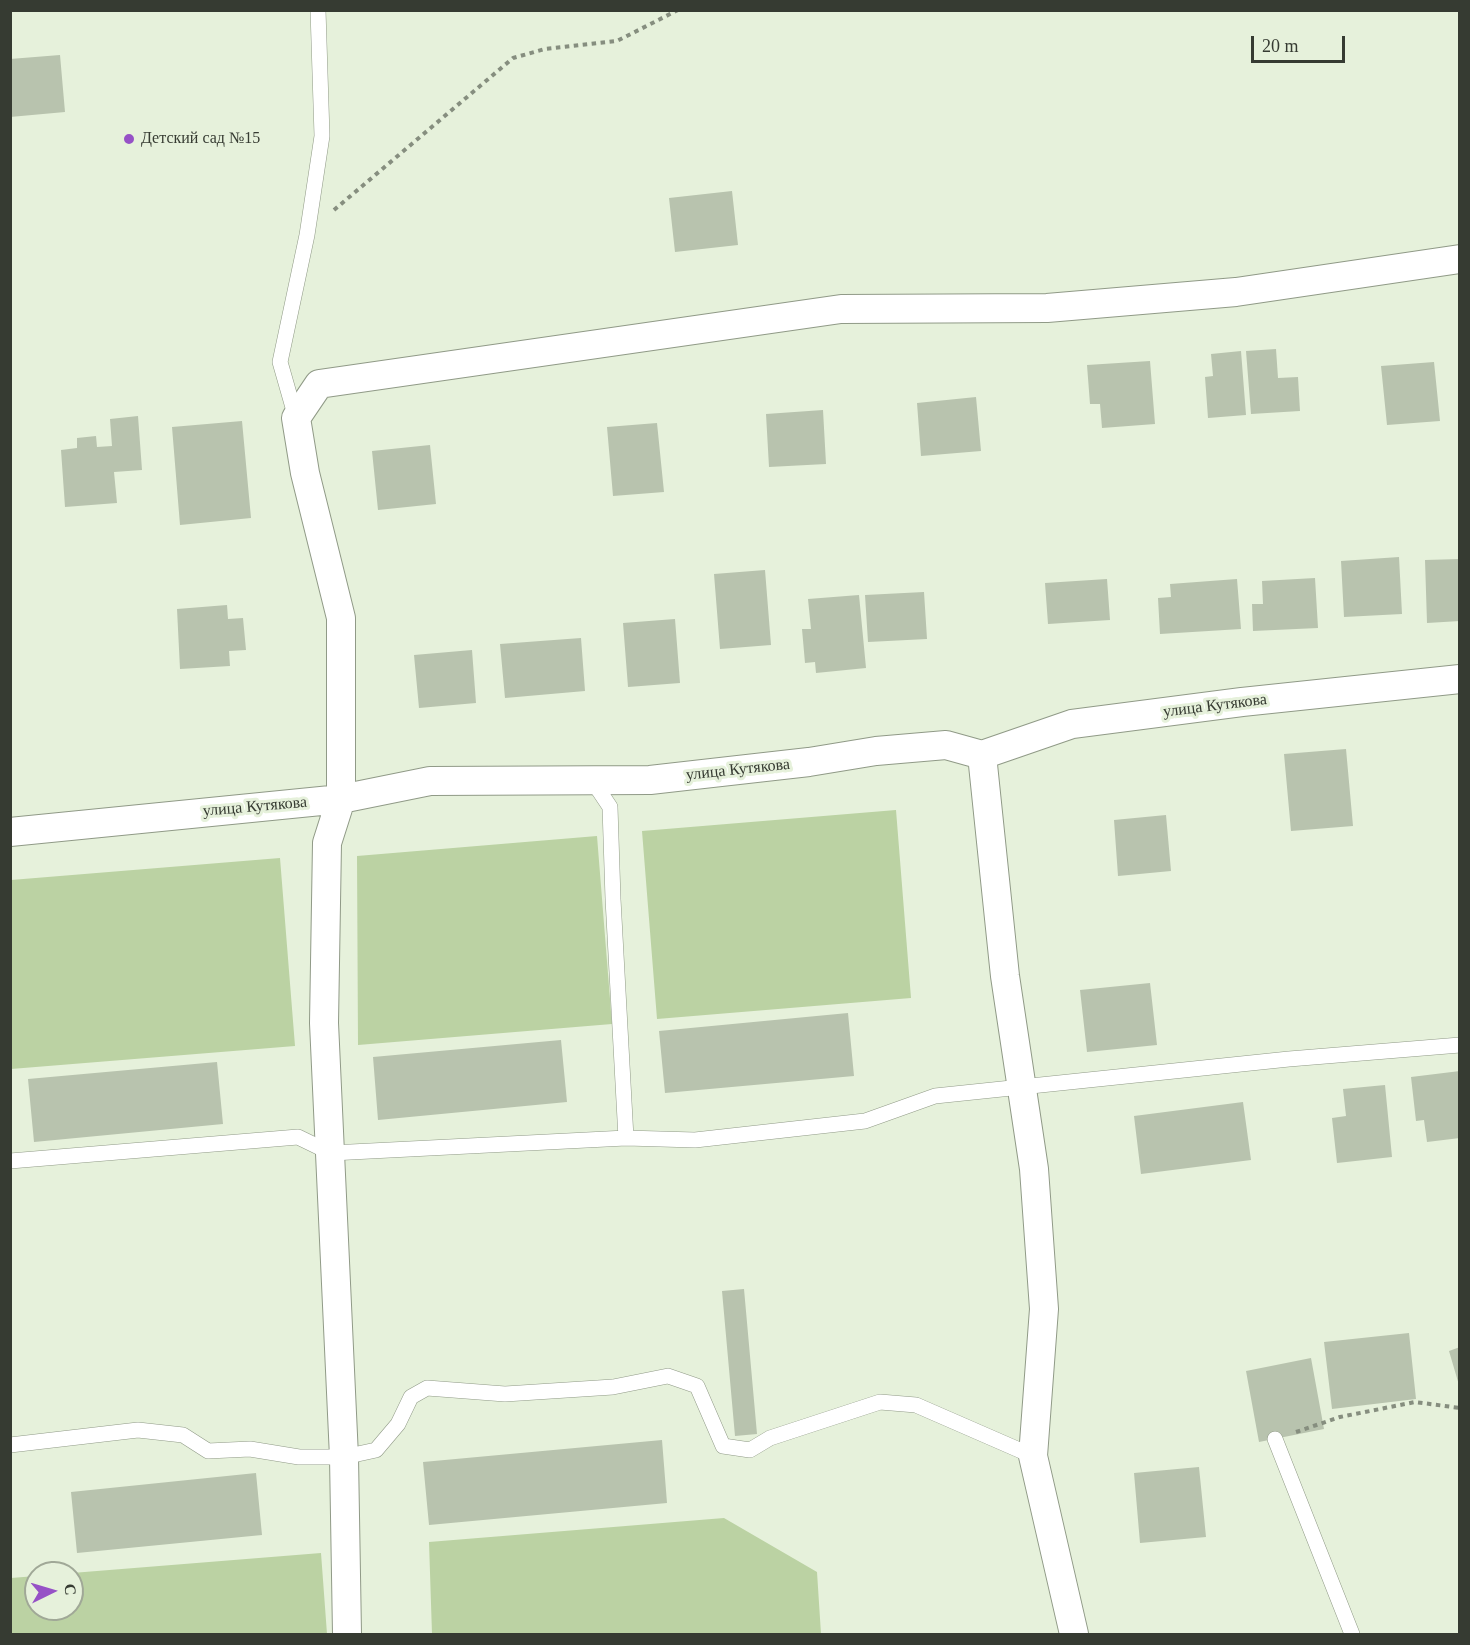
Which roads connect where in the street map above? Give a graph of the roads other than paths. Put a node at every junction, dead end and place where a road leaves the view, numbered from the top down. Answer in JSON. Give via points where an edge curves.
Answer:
{"nodes":[{"id":1,"x":318,"y":10,"type":"edge"},
{"id":2,"x":1460,"y":259,"type":"edge"},
{"id":3,"x":296,"y":418,"type":"junction"},
{"id":4,"x":1460,"y":679,"type":"edge"},
{"id":5,"x":982,"y":755,"type":"junction"},
{"id":6,"x":592,"y":780,"type":"junction"},
{"id":7,"x":341,"y":799,"type":"junction"},
{"id":8,"x":10,"y":832,"type":"edge"},
{"id":9,"x":1460,"y":1045,"type":"edge"},
{"id":10,"x":1022,"y":1086,"type":"junction"},
{"id":11,"x":626,"y":1138,"type":"junction"},
{"id":12,"x":331,"y":1154,"type":"junction"},
{"id":13,"x":10,"y":1161,"type":"edge"},
{"id":14,"x":1275,"y":1439,"type":"road end"},
{"id":15,"x":10,"y":1445,"type":"edge"},
{"id":16,"x":1033,"y":1456,"type":"junction"},
{"id":17,"x":344,"y":1457,"type":"junction"},
{"id":18,"x":347,"y":1635,"type":"edge"},
{"id":19,"x":1074,"y":1635,"type":"edge"},
{"id":20,"x":1353,"y":1635,"type":"edge"}],
"edges":[{"from":1,"to":3,"type":"lane","via":[[322,136],[307,235],[280,362]]},
{"from":2,"to":3,"type":"street","via":[[1236,292],[1047,308],[841,309],[319,384]]},
{"from":3,"to":7,"type":"street","via":[[305,473],[341,618]]},
{"from":4,"to":5,"type":"street","name":"улица Кутякова","via":[[1072,724]]},
{"from":5,"to":6,"type":"street","name":"улица Кутякова","via":[[946,745],[650,780]]},
{"from":5,"to":10,"type":"street","via":[[1005,976]]},
{"from":6,"to":7,"type":"street","name":"улица Кутякова","via":[[430,781]]},
{"from":6,"to":11,"type":"lane","via":[[610,807]]},
{"from":7,"to":8,"type":"street","name":"улица Кутякова"},
{"from":7,"to":12,"type":"street","via":[[327,843],[325,876],[324,1023]]},
{"from":9,"to":10,"type":"lane"},
{"from":10,"to":11,"type":"lane","via":[[935,1096],[865,1121],[695,1140]]},
{"from":10,"to":16,"type":"street","via":[[1034,1169],[1044,1309]]},
{"from":11,"to":12,"type":"lane"},
{"from":12,"to":13,"type":"lane","via":[[298,1137]]},
{"from":12,"to":17,"type":"street"},
{"from":14,"to":20,"type":"lane"},
{"from":15,"to":17,"type":"lane","via":[[138,1430],[183,1435],[208,1451],[249,1449],[299,1457]]},
{"from":16,"to":17,"type":"lane","via":[[916,1405],[880,1402],[770,1438],[750,1450],[723,1446],[697,1386],[668,1376],[613,1388],[505,1394],[427,1388],[411,1397],[398,1424],[375,1450]]},
{"from":16,"to":19,"type":"street"},
{"from":17,"to":18,"type":"street"}]}
